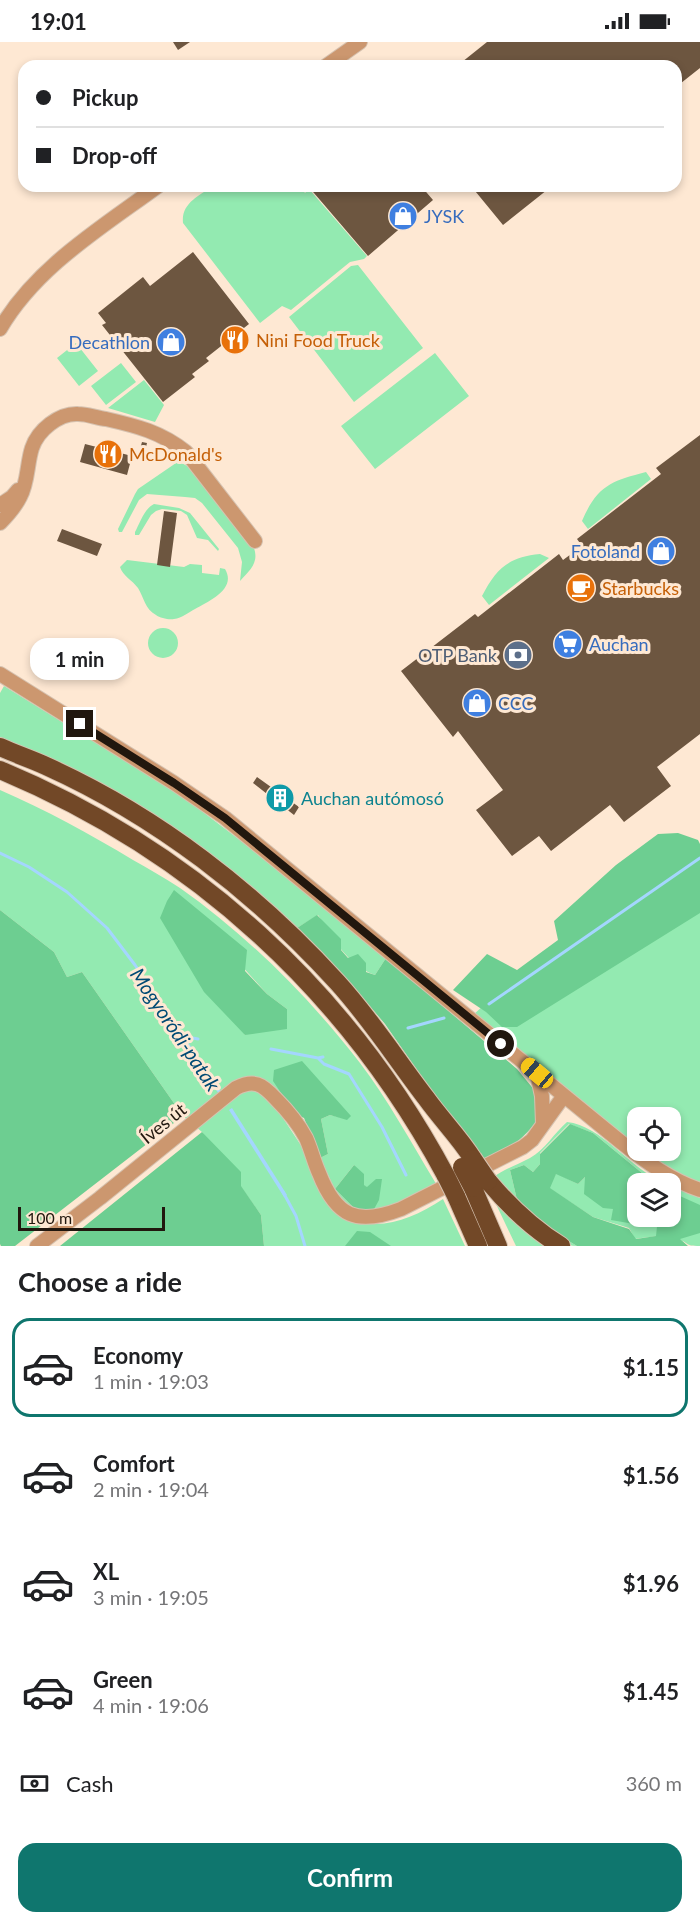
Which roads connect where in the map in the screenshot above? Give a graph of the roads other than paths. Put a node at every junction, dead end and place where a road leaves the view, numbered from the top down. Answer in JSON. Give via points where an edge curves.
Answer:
{"nodes":[{"id":1,"x":360,"y":42,"type":"edge"},
{"id":2,"x":334,"y":60,"type":"edge"},
{"id":3,"x":150,"y":192,"type":"edge"},
{"id":4,"x":0,"y":330,"type":"edge"},
{"id":5,"x":25,"y":481,"type":"junction"},
{"id":6,"x":0,"y":505,"type":"edge"},
{"id":7,"x":0,"y":523,"type":"edge"},
{"id":8,"x":255,"y":541,"type":"dead end"},
{"id":9,"x":0,"y":674,"type":"edge"},
{"id":10,"x":0,"y":747,"type":"edge"},
{"id":11,"x":0,"y":770,"type":"edge"},
{"id":12,"x":537,"y":1073,"type":"junction"},
{"id":13,"x":563,"y":1097,"type":"junction"},
{"id":14,"x":543,"y":1124,"type":"junction"},
{"id":15,"x":480,"y":1184,"type":"junction"},
{"id":16,"x":700,"y":1190,"type":"edge"},
{"id":17,"x":37,"y":1246,"type":"edge"},
{"id":18,"x":478,"y":1246,"type":"edge"},
{"id":19,"x":498,"y":1246,"type":"edge"},
{"id":20,"x":561,"y":1246,"type":"edge"}],
"edges":[{"from":1,"to":2,"type":"street"},
{"from":3,"to":4,"type":"street","via":[[46,272]]},
{"from":5,"to":6,"type":"street"},
{"from":5,"to":7,"type":"street","via":[[22,496]]},
{"from":5,"to":8,"type":"street","via":[[32,448],[56,419],[77,414],[154,432],[186,452]]},
{"from":9,"to":12,"type":"street","via":[[225,818]]},
{"from":10,"to":15,"type":"highway","bridge":true,"via":[[46,766],[158,828],[216,870],[292,935],[376,1028]]},
{"from":11,"to":18,"type":"highway","bridge":true,"via":[[77,805],[150,848],[256,930],[324,999],[371,1057],[446,1176]]},
{"from":12,"to":13,"type":"street"},
{"from":12,"to":14,"type":"street"},
{"from":13,"to":14,"type":"street"},
{"from":13,"to":16,"type":"street","via":[[644,1161]]},
{"from":14,"to":17,"type":"street","name":"Íves út","via":[[523,1147],[373,1218],[353,1215],[328,1195],[306,1139],[283,1106],[270,1092],[247,1083]]},
{"from":15,"to":19,"type":"highway"},
{"from":15,"to":20,"type":"highway"}]}
